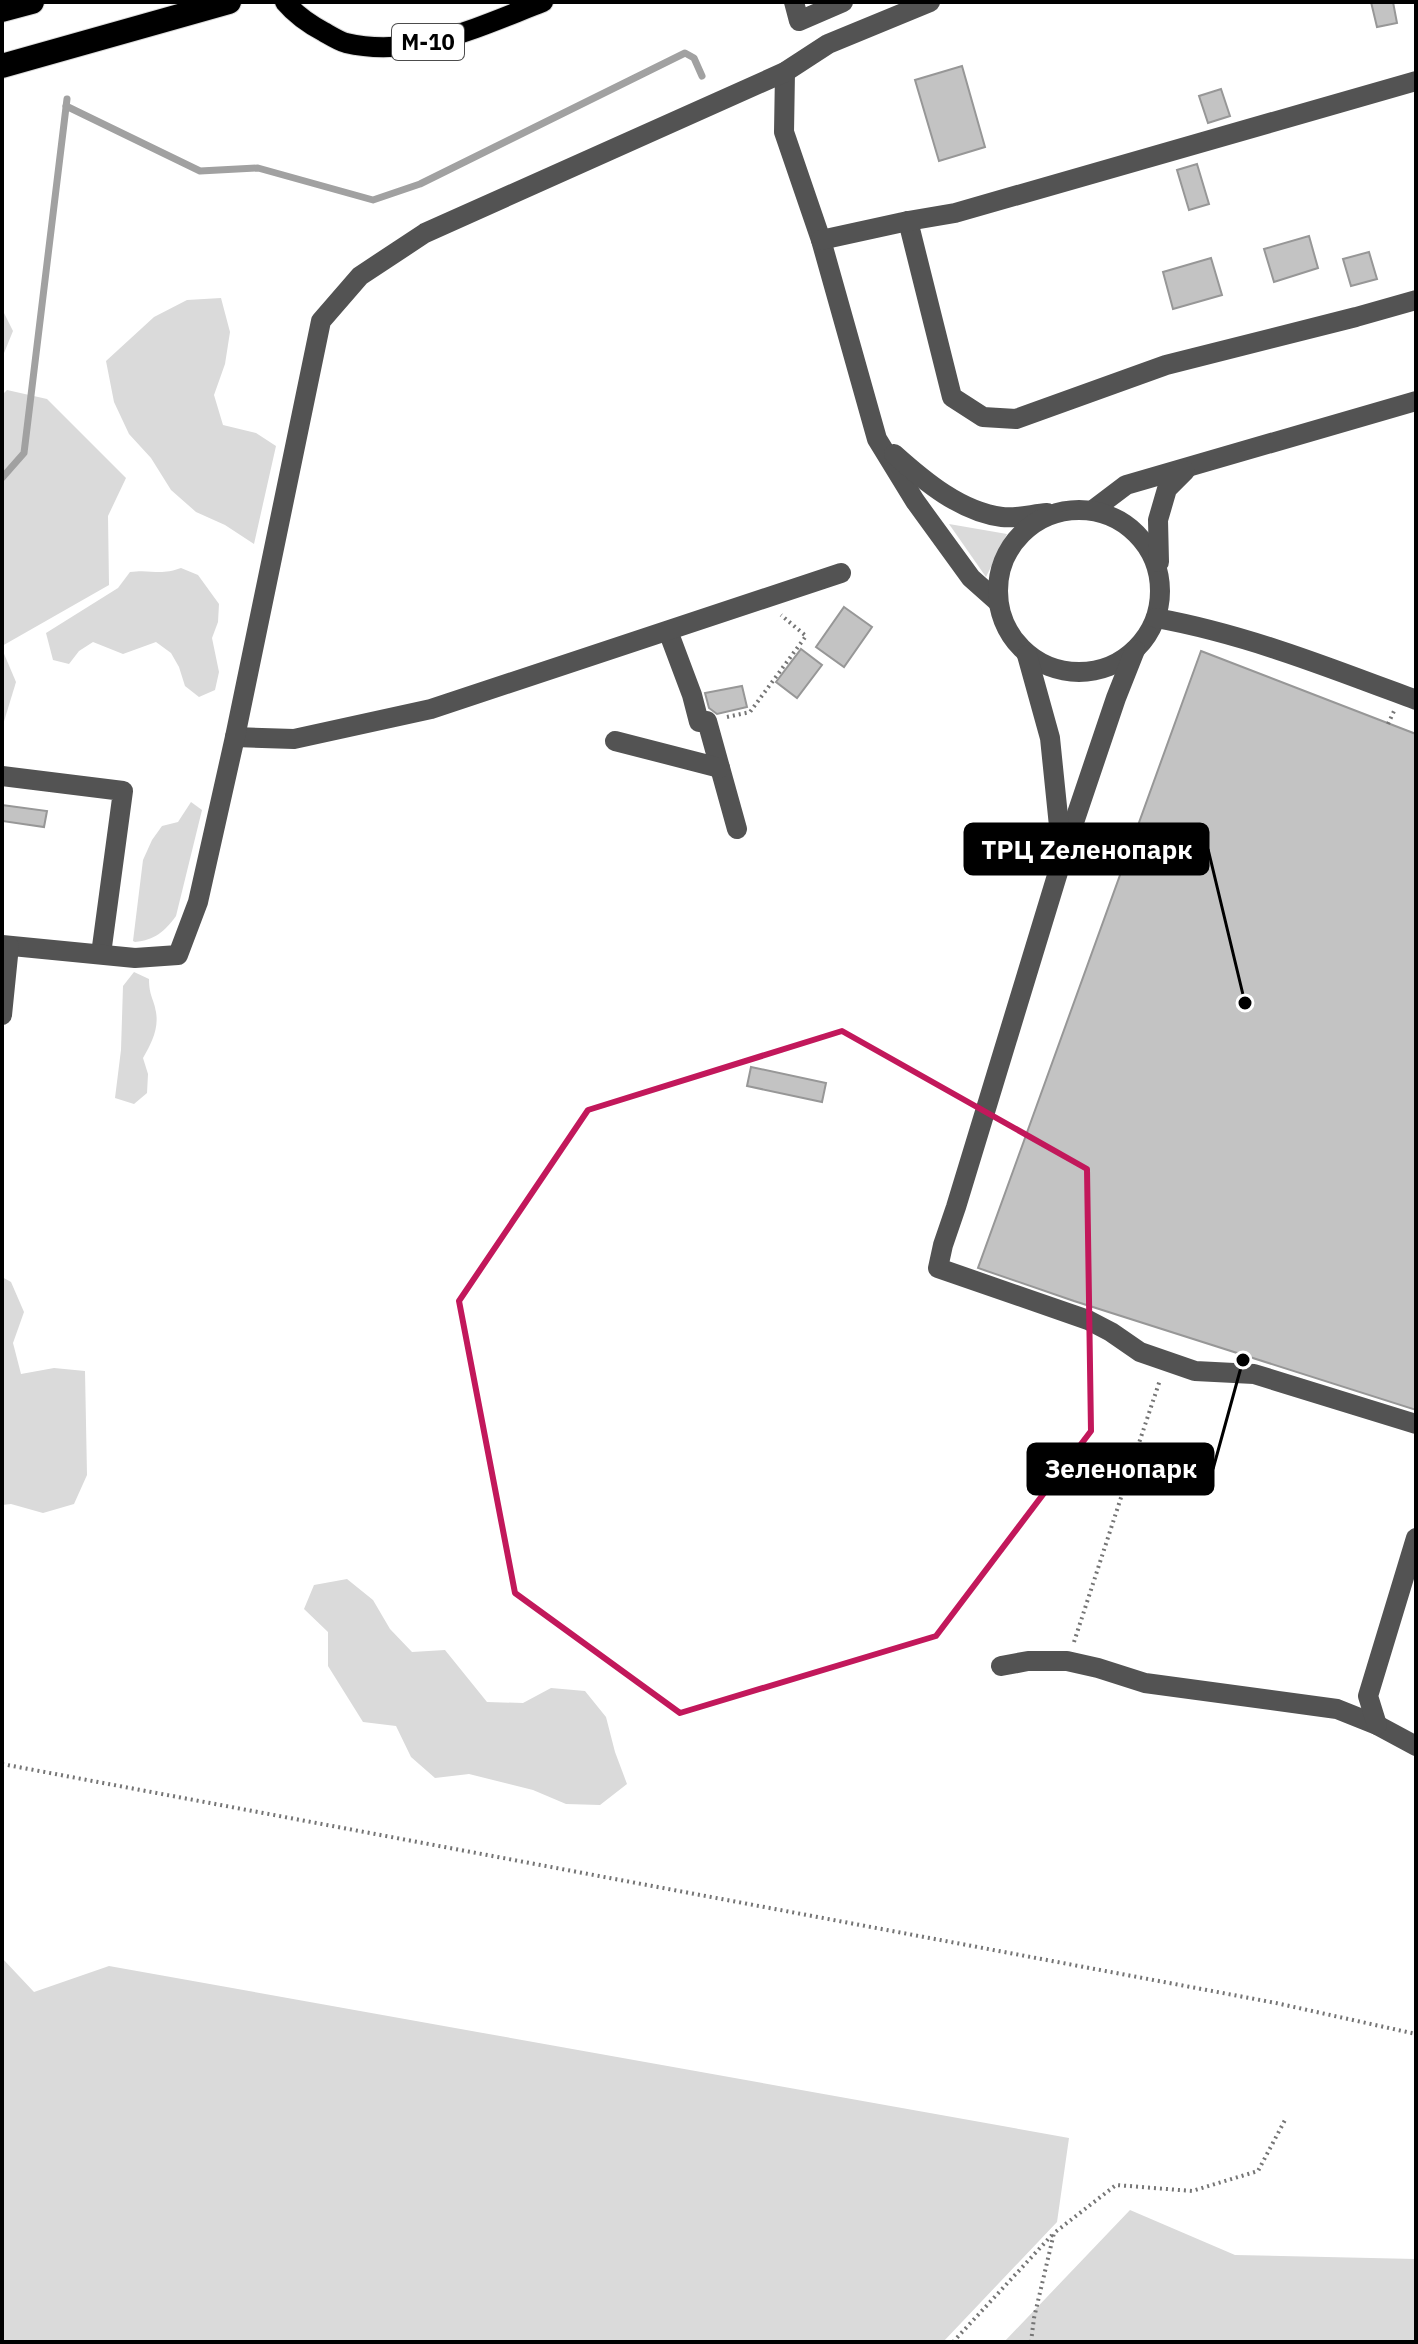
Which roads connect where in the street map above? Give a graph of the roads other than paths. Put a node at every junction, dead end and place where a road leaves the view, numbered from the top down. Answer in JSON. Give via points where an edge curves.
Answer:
{"nodes":[{"id":1,"x":32,"y":2,"type":"edge"},
{"id":2,"x":229,"y":2,"type":"edge"},
{"id":3,"x":285,"y":2,"type":"edge"},
{"id":4,"x":543,"y":2,"type":"edge"},
{"id":5,"x":794,"y":2,"type":"edge"},
{"id":6,"x":843,"y":2,"type":"edge"},
{"id":7,"x":930,"y":2,"type":"edge"},
{"id":8,"x":2,"y":10,"type":"edge"},
{"id":9,"x":2,"y":66,"type":"edge"},
{"id":10,"x":785,"y":72,"type":"junction"},
{"id":11,"x":1416,"y":81,"type":"edge"},
{"id":12,"x":908,"y":221,"type":"junction"},
{"id":13,"x":821,"y":240,"type":"junction"},
{"id":14,"x":1416,"y":300,"type":"edge"},
{"id":15,"x":1416,"y":401,"type":"edge"},
{"id":16,"x":877,"y":439,"type":"junction"},
{"id":17,"x":1188,"y":468,"type":"junction"},
{"id":18,"x":1093,"y":510,"type":"junction"},
{"id":19,"x":1063,"y":511,"type":"junction"},
{"id":20,"x":841,"y":573,"type":"dead end"},
{"id":21,"x":1159,"y":577,"type":"junction"},
{"id":22,"x":998,"y":602,"type":"junction"},
{"id":23,"x":1156,"y":618,"type":"junction"},
{"id":24,"x":668,"y":631,"type":"junction"},
{"id":25,"x":1135,"y":650,"type":"junction"},
{"id":26,"x":1027,"y":655,"type":"junction"},
{"id":27,"x":1416,"y":700,"type":"edge"},
{"id":28,"x":235,"y":737,"type":"junction"},
{"id":29,"x":615,"y":741,"type":"dead end"},
{"id":30,"x":720,"y":768,"type":"junction"},
{"id":31,"x":2,"y":776,"type":"edge"},
{"id":32,"x":737,"y":829,"type":"dead end"},
{"id":33,"x":1066,"y":846,"type":"junction"},
{"id":34,"x":5,"y":946,"type":"edge"},
{"id":35,"x":101,"y":954,"type":"junction"},
{"id":36,"x":2,"y":1015,"type":"edge"},
{"id":37,"x":1416,"y":1424,"type":"edge"},
{"id":38,"x":1416,"y":1538,"type":"edge"},
{"id":39,"x":1001,"y":1666,"type":"dead end"},
{"id":40,"x":1377,"y":1725,"type":"junction"},
{"id":41,"x":1416,"y":1746,"type":"edge"}],
"edges":[{"from":1,"to":8,"type":"highway"},
{"from":2,"to":9,"type":"highway"},
{"from":3,"to":4,"type":"main road","number":"М-10","via":[[312,26],[344,43],[399,48],[449,38]]},
{"from":5,"to":6,"type":"street","via":[[799,21]]},
{"from":7,"to":10,"type":"street","via":[[828,44]]},
{"from":10,"to":13,"type":"street","via":[[784,132]]},
{"from":10,"to":28,"type":"street","via":[[425,233],[360,276],[321,321]]},
{"from":11,"to":12,"type":"street","via":[[955,213]]},
{"from":12,"to":13,"type":"street"},
{"from":12,"to":14,"type":"street","via":[[952,397],[983,417],[1016,419],[1166,365]]},
{"from":13,"to":16,"type":"street"},
{"from":15,"to":17,"type":"street"},
{"from":16,"to":19,"type":"street","via":[[923,481],[971,508],[1004,518]]},
{"from":16,"to":22,"type":"street","via":[[971,578]]},
{"from":17,"to":18,"type":"street","via":[[1126,485]]},
{"from":17,"to":21,"type":"street","via":[[1167,489],[1158,520]]},
{"from":18,"to":19,"type":"street"},
{"from":18,"to":21,"type":"street","via":[[1124,522],[1147,546]]},
{"from":19,"to":22,"type":"street","via":[[1034,522],[1012,543],[999,572]]},
{"from":20,"to":24,"type":"street"},
{"from":21,"to":23,"type":"street"},
{"from":22,"to":26,"type":"street","via":[[1008,632]]},
{"from":23,"to":25,"type":"street"},
{"from":23,"to":27,"type":"street","via":[[1200,626]]},
{"from":24,"to":28,"type":"street","via":[[431,709],[294,739]]},
{"from":24,"to":30,"type":"street","via":[[699,722],[707,721]]},
{"from":25,"to":26,"type":"street","via":[[1111,666],[1082,673],[1053,669]]},
{"from":25,"to":33,"type":"street"},
{"from":26,"to":33,"type":"street","via":[[1050,738]]},
{"from":28,"to":35,"type":"street","via":[[198,902],[178,955]]},
{"from":29,"to":30,"type":"street"},
{"from":30,"to":32,"type":"street"},
{"from":31,"to":35,"type":"street","via":[[123,791]]},
{"from":33,"to":37,"type":"street","via":[[938,1268],[1088,1320],[1140,1352],[1195,1371],[1254,1374]]},
{"from":34,"to":35,"type":"street"},
{"from":34,"to":36,"type":"street"},
{"from":38,"to":40,"type":"street","via":[[1368,1696]]},
{"from":39,"to":40,"type":"street","via":[[1067,1661],[1145,1683],[1337,1709]]},
{"from":40,"to":41,"type":"street"}]}
